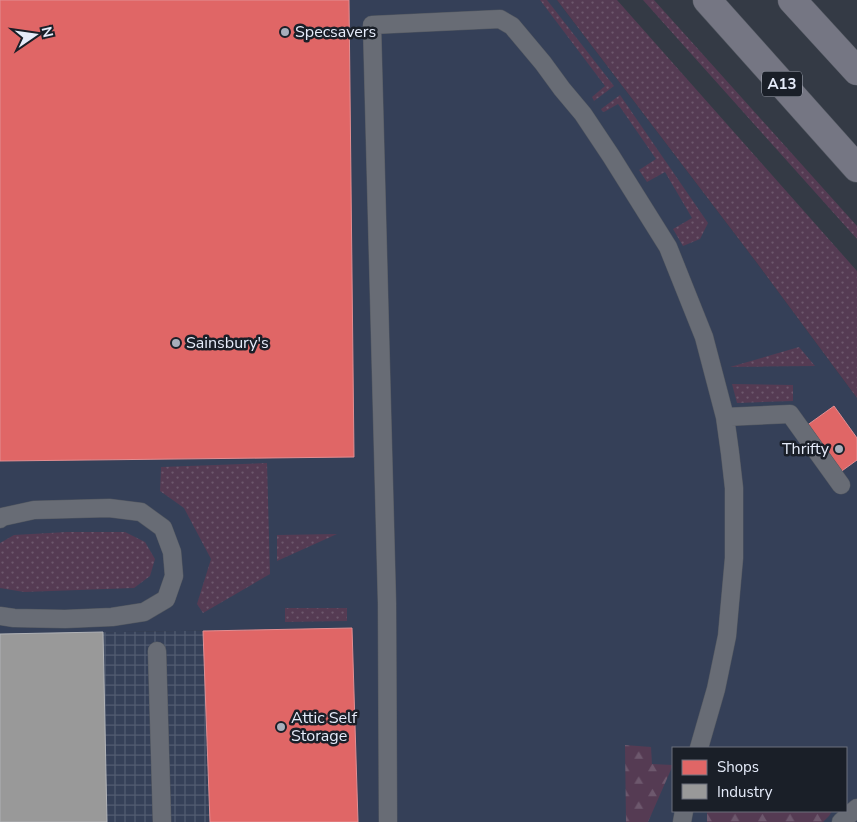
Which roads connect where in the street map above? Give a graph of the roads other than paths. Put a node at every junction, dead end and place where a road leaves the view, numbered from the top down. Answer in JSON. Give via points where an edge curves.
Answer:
{"nodes":[{"id":1,"x":707,"y":0,"type":"edge"},
{"id":2,"x":792,"y":0,"type":"edge"},
{"id":3,"x":857,"y":72,"type":"edge"},
{"id":4,"x":857,"y":168,"type":"edge"},
{"id":5,"x":725,"y":417,"type":"junction"},
{"id":6,"x":841,"y":485,"type":"dead end"},
{"id":7,"x":0,"y":519,"type":"edge"},
{"id":8,"x":0,"y":616,"type":"edge"},
{"id":9,"x":157,"y":651,"type":"dead end"},
{"id":10,"x":699,"y":747,"type":"edge"},
{"id":11,"x":857,"y":808,"type":"edge"},
{"id":12,"x":162,"y":822,"type":"edge"},
{"id":13,"x":388,"y":822,"type":"edge"},
{"id":14,"x":841,"y":822,"type":"edge"}],
"edges":[{"from":1,"to":4,"type":"highway","number":"A13"},
{"from":2,"to":3,"type":"highway"},
{"from":5,"to":6,"type":"lane","via":[[790,414]]},
{"from":5,"to":10,"type":"lane","via":[[734,488],[734,558],[727,636]]},
{"from":5,"to":13,"type":"lane","via":[[704,337],[668,247],[583,114],[512,26],[500,19],[372,25],[387,603]]},
{"from":7,"to":8,"type":"lane","via":[[34,510],[109,508],[141,512],[163,528],[172,552],[174,576],[166,599],[144,612],[65,619]]},
{"from":9,"to":12,"type":"lane"},
{"from":11,"to":14,"type":"lane"}]}
